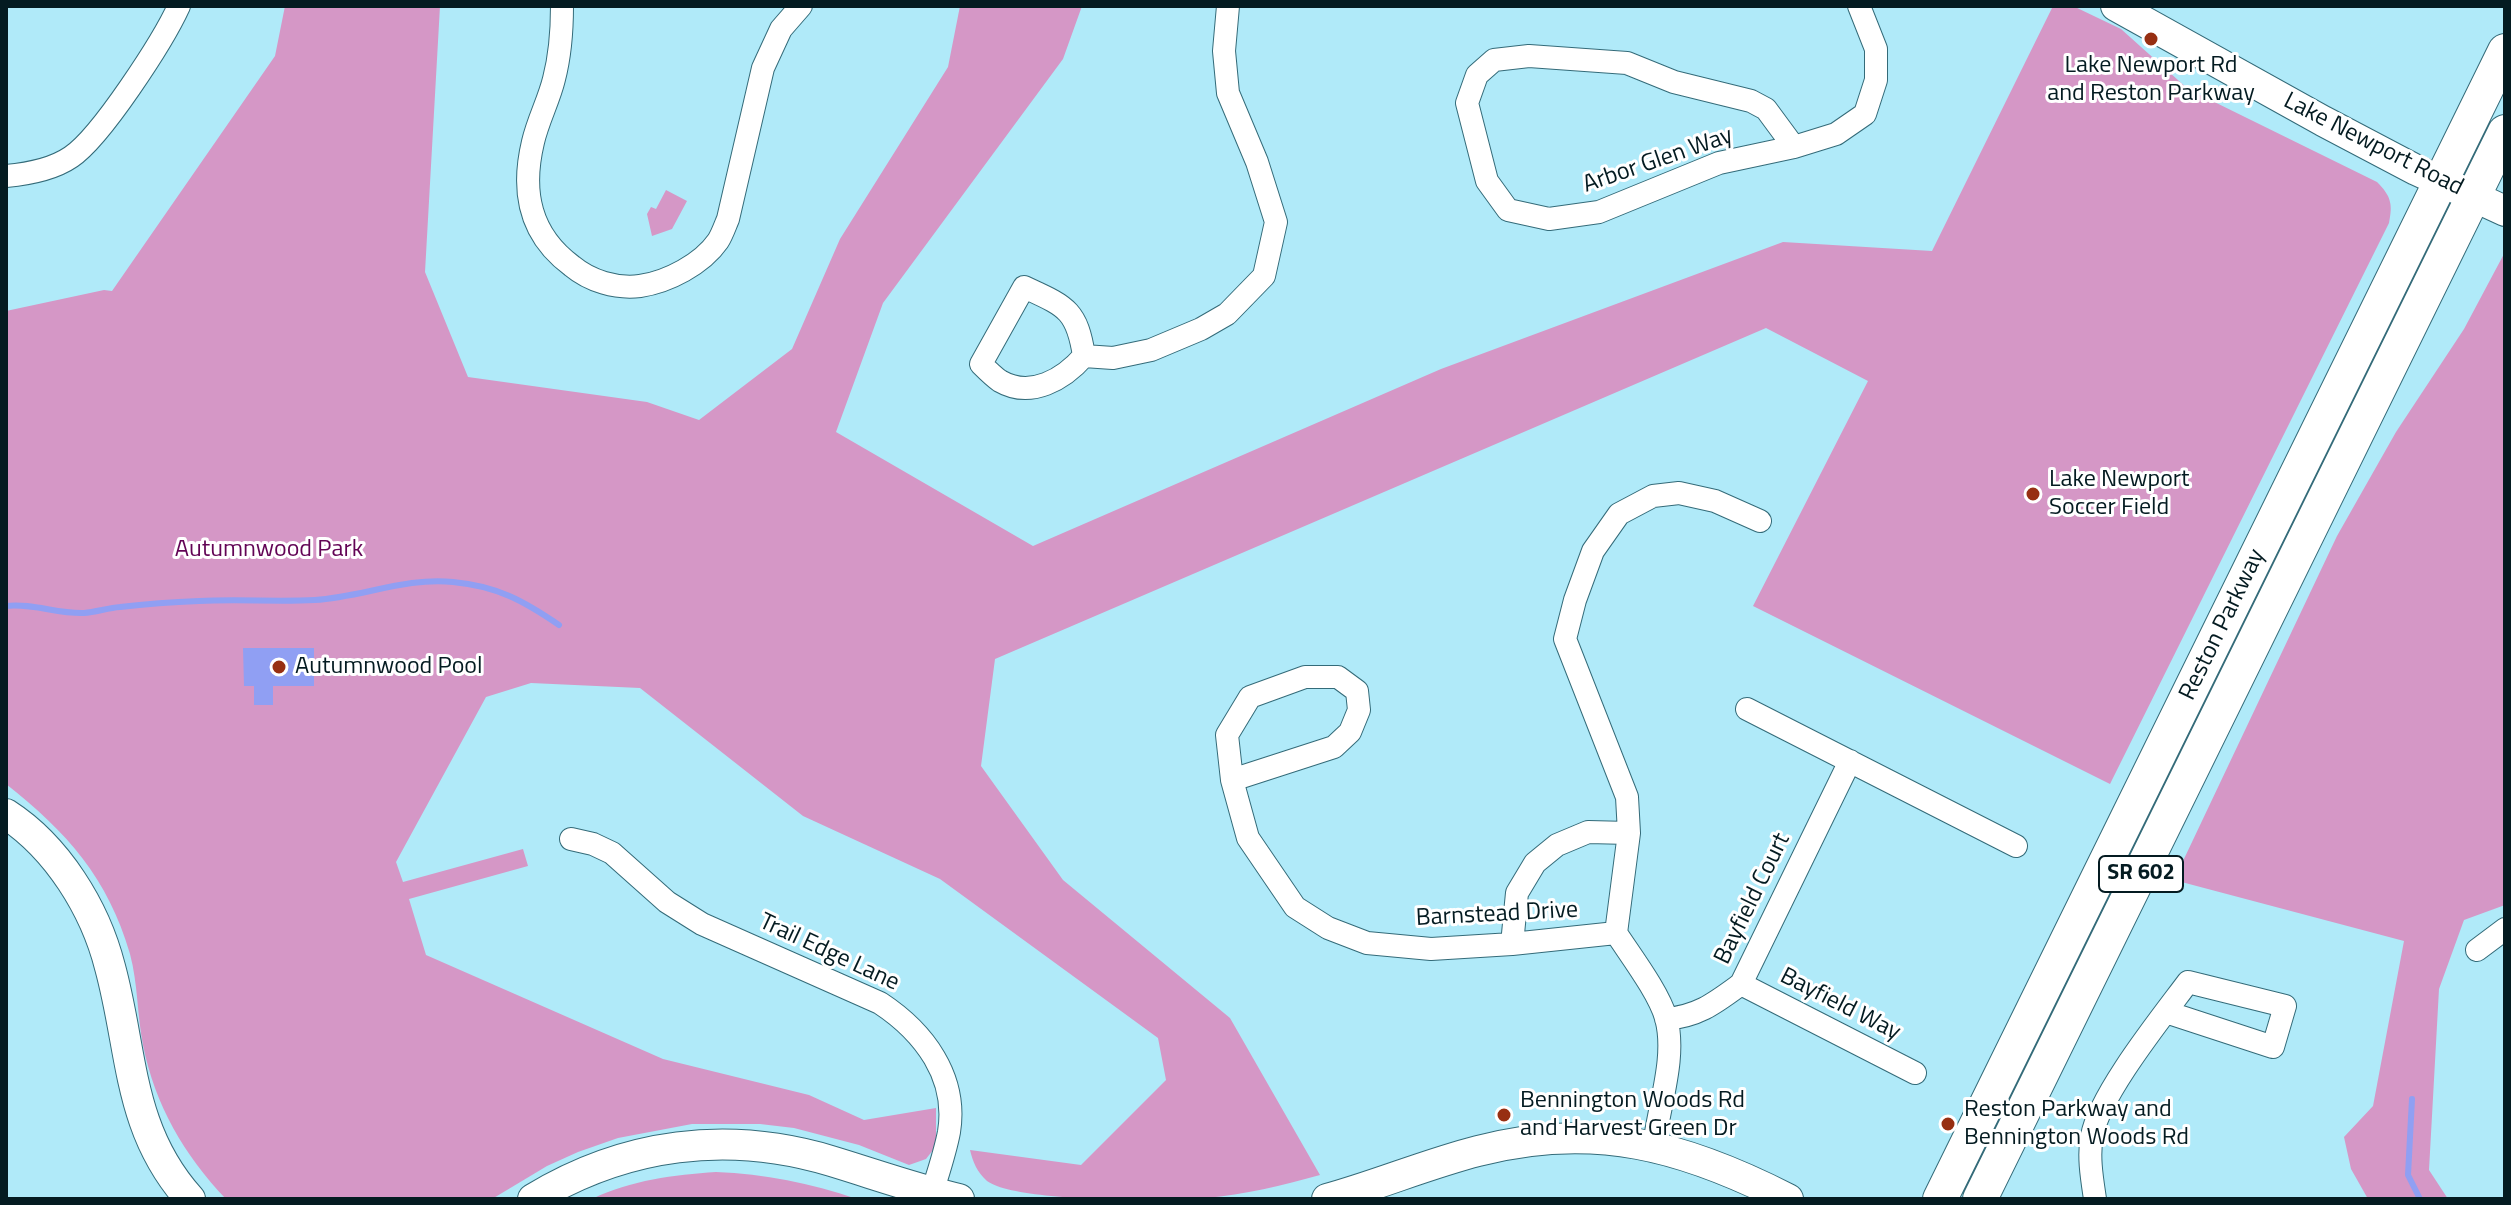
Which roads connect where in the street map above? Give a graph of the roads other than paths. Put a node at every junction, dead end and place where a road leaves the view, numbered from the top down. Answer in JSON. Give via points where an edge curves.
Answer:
{"nodes":[{"id":1,"x":179,"y":6,"type":"edge"},
{"id":2,"x":562,"y":6,"type":"edge"},
{"id":3,"x":801,"y":6,"type":"edge"},
{"id":4,"x":1228,"y":6,"type":"edge"},
{"id":5,"x":1859,"y":6,"type":"edge"},
{"id":6,"x":2116,"y":6,"type":"edge"},
{"id":7,"x":2505,"y":51,"type":"edge"},
{"id":8,"x":2505,"y":132,"type":"edge"},
{"id":9,"x":1794,"y":147,"type":"junction"},
{"id":10,"x":6,"y":176,"type":"edge"},
{"id":11,"x":2440,"y":181,"type":"junction"},
{"id":12,"x":2473,"y":196,"type":"junction"},
{"id":13,"x":2505,"y":211,"type":"edge"},
{"id":14,"x":1084,"y":356,"type":"junction"},
{"id":15,"x":1760,"y":521,"type":"dead end"},
{"id":16,"x":1747,"y":709,"type":"dead end"},
{"id":17,"x":1850,"y":761,"type":"junction"},
{"id":18,"x":1232,"y":780,"type":"junction"},
{"id":19,"x":6,"y":814,"type":"edge"},
{"id":20,"x":1629,"y":833,"type":"junction"},
{"id":21,"x":571,"y":839,"type":"dead end"},
{"id":22,"x":2016,"y":846,"type":"dead end"},
{"id":23,"x":2505,"y":929,"type":"edge"},
{"id":24,"x":1616,"y":933,"type":"junction"},
{"id":25,"x":1512,"y":944,"type":"junction"},
{"id":26,"x":2477,"y":950,"type":"dead end"},
{"id":27,"x":1741,"y":984,"type":"junction"},
{"id":28,"x":2166,"y":1012,"type":"junction"},
{"id":29,"x":1666,"y":1019,"type":"junction"},
{"id":30,"x":1915,"y":1073,"type":"dead end"},
{"id":31,"x":1654,"y":1147,"type":"junction"},
{"id":32,"x":946,"y":1196,"type":"edge"},
{"id":33,"x":190,"y":1199,"type":"edge"},
{"id":34,"x":533,"y":1199,"type":"edge"},
{"id":35,"x":1327,"y":1199,"type":"edge"},
{"id":36,"x":1788,"y":1199,"type":"edge"},
{"id":37,"x":1940,"y":1199,"type":"edge"},
{"id":38,"x":1980,"y":1199,"type":"edge"},
{"id":39,"x":2095,"y":1199,"type":"edge"}],
"edges":[{"from":1,"to":10,"type":"street","via":[[105,123],[71,157],[31,174]]},
{"from":2,"to":3,"type":"street","via":[[555,77],[532,143],[531,212],[542,238],[578,271],[604,283],[640,286],[695,264],[718,242],[763,68],[781,29]]},
{"from":4,"to":14,"type":"street","via":[[1228,93],[1276,222],[1264,276],[1227,314],[1201,329],[1151,350],[1113,358]]},
{"from":5,"to":9,"type":"street","name":"Arbor Glen Way","via":[[1876,49],[1876,80],[1865,114],[1836,134]]},
{"from":6,"to":11,"type":"street","name":"Lake Newport Road"},
{"from":7,"to":11,"type":"main road","name":"Reston Parkway","number":"SR 602"},
{"from":8,"to":12,"type":"main road","name":"Reston Parkway","number":"SR 602"},
{"from":9,"to":9,"type":"street","name":"Arbor Glen Way","via":[[1766,109],[1627,63],[1529,56],[1494,60],[1477,75],[1467,103],[1487,181],[1508,210],[1549,219],[1599,212],[1719,163]]},
{"from":11,"to":12,"type":"street","name":"Lake Newport Road"},
{"from":11,"to":37,"type":"main road","name":"Reston Parkway","number":"SR 602"},
{"from":12,"to":13,"type":"street","name":"Lake Newport Road"},
{"from":12,"to":38,"type":"main road","name":"Reston Parkway","number":"SR 602"},
{"from":14,"to":14,"type":"street","via":[[1073,315],[1024,287],[981,364],[1002,382],[1030,388],[1057,381]]},
{"from":15,"to":20,"type":"street","via":[[1715,501],[1679,493],[1653,496],[1619,514],[1593,551],[1565,639],[1627,797]]},
{"from":16,"to":17,"type":"street"},
{"from":17,"to":22,"type":"street"},
{"from":17,"to":27,"type":"street","name":"Bayfield Court"},
{"from":18,"to":18,"type":"street","name":"Barnstead Drive","via":[[1227,735],[1250,697],[1305,677],[1338,677],[1357,691],[1359,710],[1350,732],[1334,747]]},
{"from":18,"to":25,"type":"street","name":"Barnstead Drive","via":[[1248,838],[1295,907],[1328,928],[1367,943],[1431,949]]},
{"from":19,"to":33,"type":"street","via":[[39,841],[84,901],[111,967],[138,1103],[150,1137]]},
{"from":20,"to":24,"type":"street"},
{"from":20,"to":25,"type":"street","via":[[1588,832],[1557,845],[1535,863],[1517,893]]},
{"from":21,"to":32,"type":"street","name":"Trail Edge Lane","via":[[612,853],[667,902],[702,924],[902,1017],[935,1056],[945,1080],[950,1103]]},
{"from":23,"to":26,"type":"street"},
{"from":24,"to":25,"type":"street","name":"Barnstead Drive"},
{"from":24,"to":29,"type":"street"},
{"from":27,"to":29,"type":"street","name":"Bayfield Court","via":[[1710,1007]]},
{"from":27,"to":30,"type":"street","name":"Bayfield Way"},
{"from":28,"to":28,"type":"street","via":[[2188,982],[2285,1006],[2273,1047]]},
{"from":28,"to":39,"type":"street","via":[[2107,1097],[2092,1136]]},
{"from":29,"to":31,"type":"street","via":[[1669,1056]]},
{"from":31,"to":35,"type":"street","via":[[1571,1137],[1521,1142]]},
{"from":31,"to":36,"type":"street","via":[[1703,1160]]},
{"from":32,"to":34,"type":"street","via":[[780,1149],[706,1143],[630,1155]]}]}
